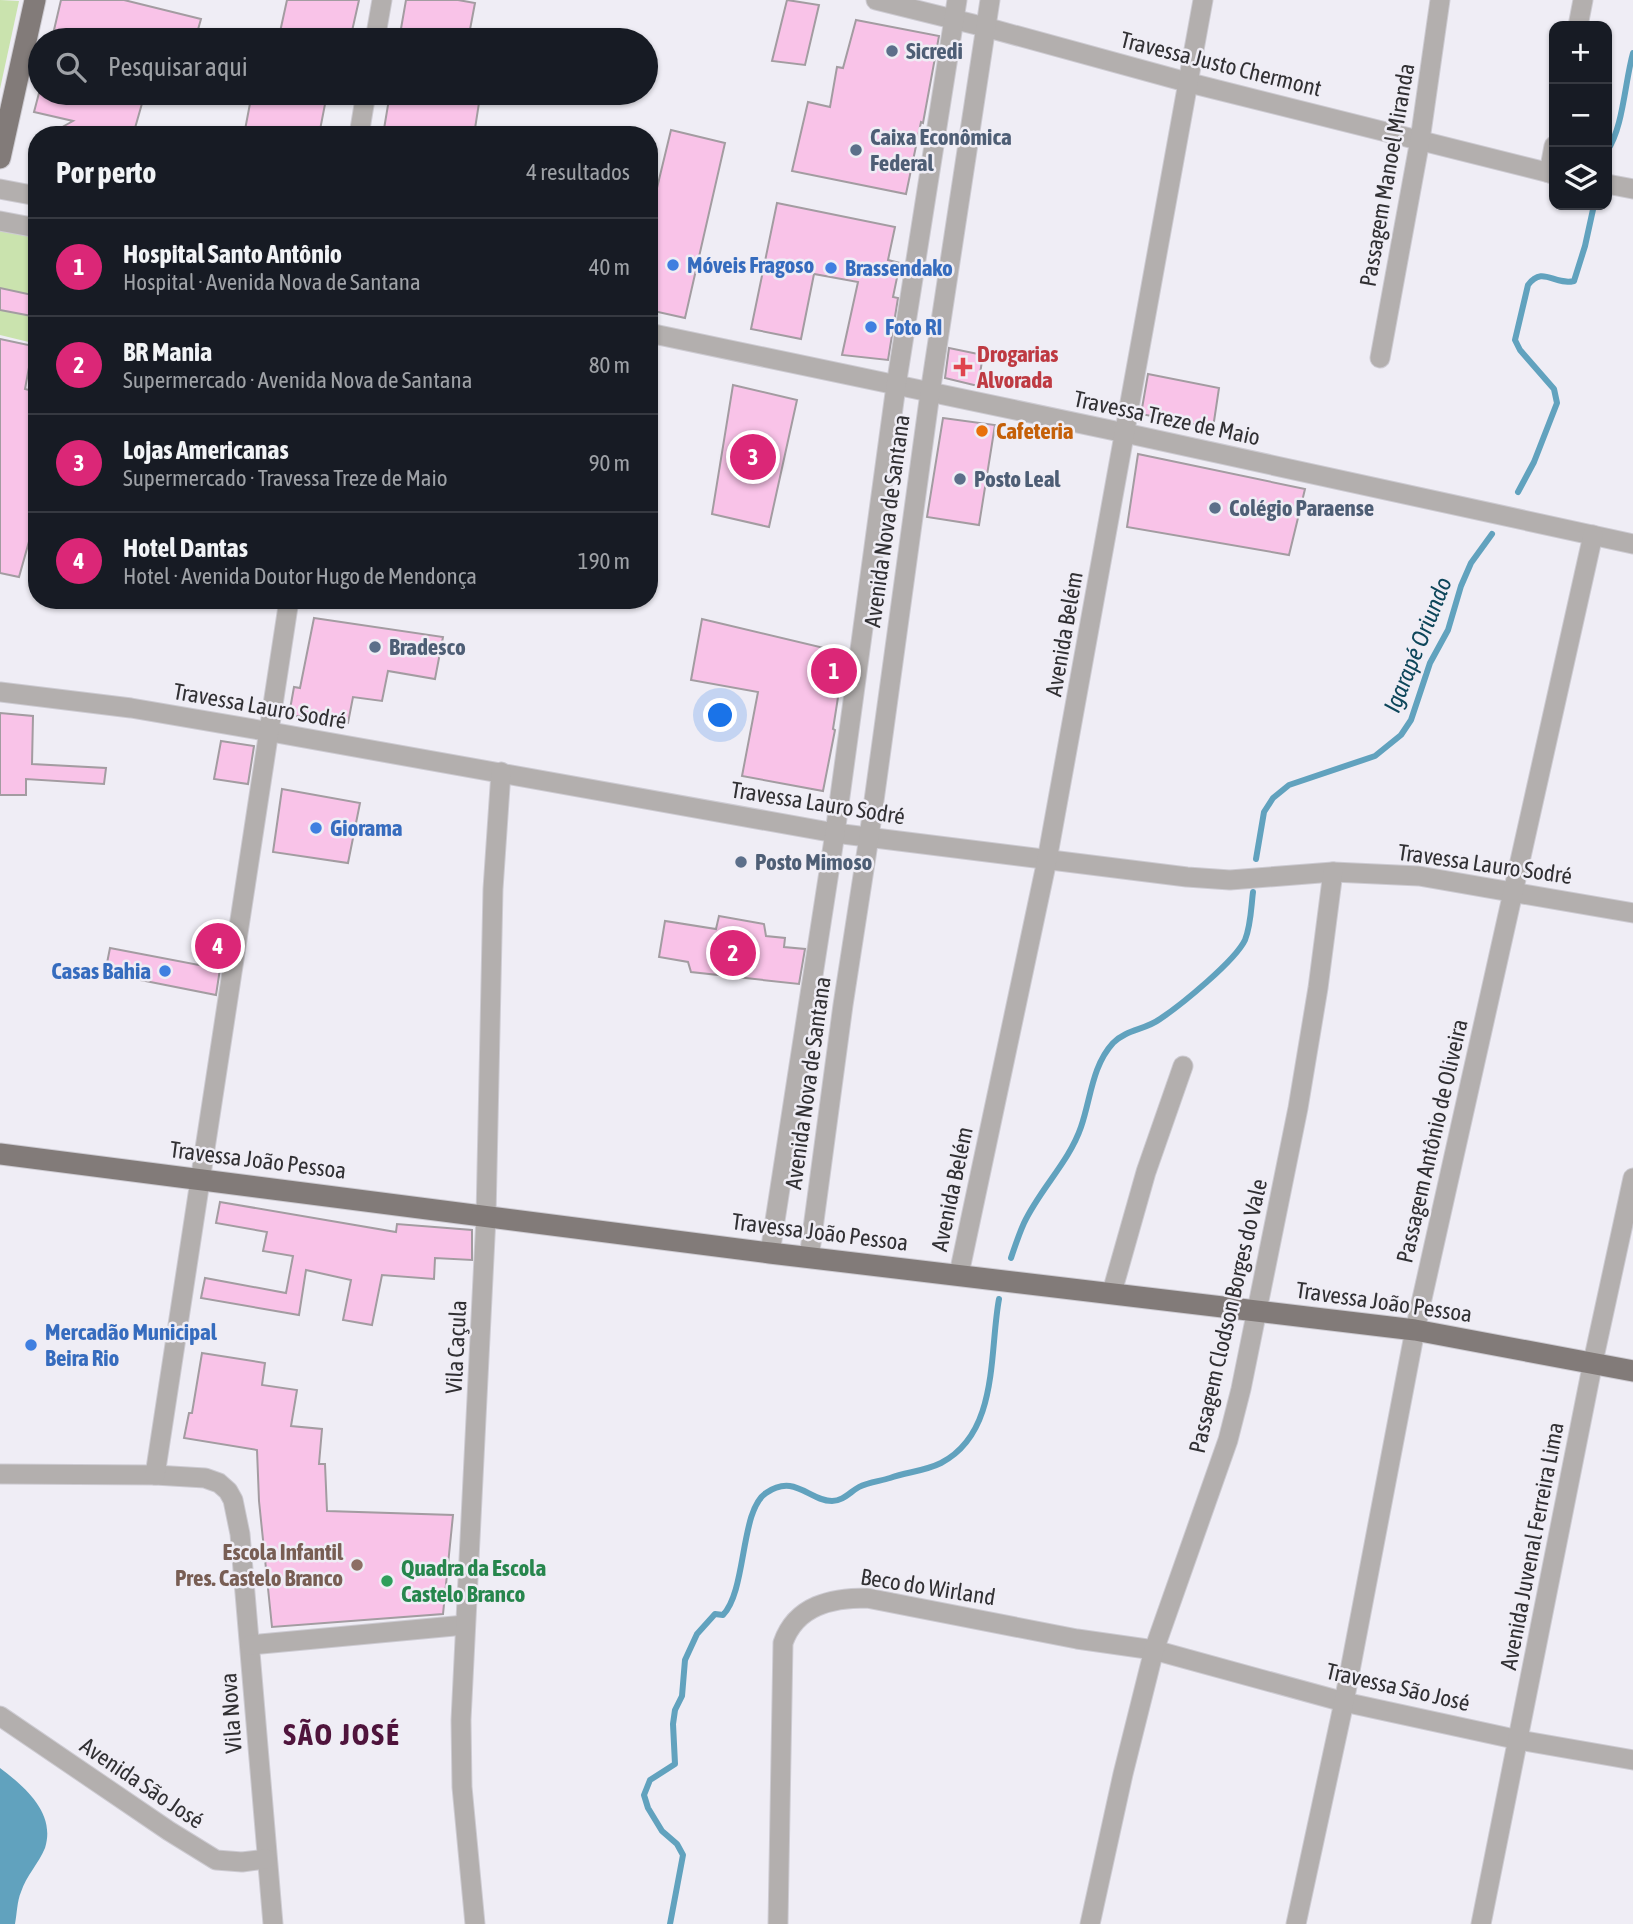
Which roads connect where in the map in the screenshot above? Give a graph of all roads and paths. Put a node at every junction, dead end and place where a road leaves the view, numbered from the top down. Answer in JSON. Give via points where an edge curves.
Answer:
{"nodes":[{"id":1,"x":35,"y":0,"type":"edge"},
{"id":2,"x":382,"y":0,"type":"edge"},
{"id":3,"x":876,"y":0,"type":"edge"},
{"id":4,"x":990,"y":0,"type":"edge"},
{"id":5,"x":1203,"y":0,"type":"edge"},
{"id":6,"x":1440,"y":0,"type":"edge"},
{"id":7,"x":1583,"y":0,"type":"edge"},
{"id":8,"x":956,"y":10,"type":"edge"},
{"id":9,"x":1579,"y":21,"type":"edge"},
{"id":10,"x":985,"y":27,"type":"junction"},
{"id":11,"x":29,"y":28,"type":"edge"},
{"id":12,"x":377,"y":28,"type":"edge"},
{"id":13,"x":28,"y":32,"type":"edge"},
{"id":14,"x":1190,"y":83,"type":"junction"},
{"id":15,"x":364,"y":105,"type":"edge"},
{"id":16,"x":360,"y":126,"type":"edge"},
{"id":17,"x":1420,"y":140,"type":"junction"},
{"id":18,"x":0,"y":158,"type":"edge"},
{"id":19,"x":1549,"y":172,"type":"edge"},
{"id":20,"x":1612,"y":185,"type":"edge"},
{"id":21,"x":0,"y":189,"type":"edge"},
{"id":22,"x":1633,"y":189,"type":"edge"},
{"id":23,"x":28,"y":194,"type":"edge"},
{"id":24,"x":0,"y":221,"type":"edge"},
{"id":25,"x":28,"y":226,"type":"edge"},
{"id":26,"x":658,"y":335,"type":"edge"},
{"id":27,"x":1380,"y":358,"type":"dead end"},
{"id":28,"x":896,"y":386,"type":"junction"},
{"id":29,"x":930,"y":393,"type":"junction"},
{"id":30,"x":1125,"y":433,"type":"junction"},
{"id":31,"x":881,"y":511,"type":"junction"},
{"id":32,"x":913,"y":515,"type":"junction"},
{"id":33,"x":1593,"y":535,"type":"junction"},
{"id":34,"x":1633,"y":544,"type":"edge"},
{"id":35,"x":869,"y":591,"type":"junction"},
{"id":36,"x":902,"y":596,"type":"junction"},
{"id":37,"x":288,"y":609,"type":"edge"},
{"id":38,"x":0,"y":692,"type":"edge"},
{"id":39,"x":271,"y":732,"type":"junction"},
{"id":40,"x":501,"y":772,"type":"junction"},
{"id":41,"x":835,"y":833,"type":"junction"},
{"id":42,"x":869,"y":837,"type":"junction"},
{"id":43,"x":1047,"y":860,"type":"junction"},
{"id":44,"x":1333,"y":872,"type":"junction"},
{"id":45,"x":1513,"y":891,"type":"junction"},
{"id":46,"x":1633,"y":913,"type":"edge"},
{"id":47,"x":809,"y":999,"type":"junction"},
{"id":48,"x":843,"y":1005,"type":"junction"},
{"id":49,"x":1183,"y":1066,"type":"dead end"},
{"id":50,"x":0,"y":1154,"type":"edge"},
{"id":51,"x":201,"y":1178,"type":"junction"},
{"id":52,"x":1633,"y":1178,"type":"edge"},
{"id":53,"x":486,"y":1217,"type":"junction"},
{"id":54,"x":770,"y":1253,"type":"junction"},
{"id":55,"x":809,"y":1258,"type":"junction"},
{"id":56,"x":959,"y":1274,"type":"junction"},
{"id":57,"x":1112,"y":1292,"type":"junction"},
{"id":58,"x":1256,"y":1310,"type":"junction"},
{"id":59,"x":1415,"y":1330,"type":"junction"},
{"id":60,"x":1593,"y":1362,"type":"junction"},
{"id":61,"x":1633,"y":1371,"type":"edge"},
{"id":62,"x":0,"y":1474,"type":"edge"},
{"id":63,"x":155,"y":1475,"type":"junction"},
{"id":64,"x":465,"y":1625,"type":"junction"},
{"id":65,"x":250,"y":1644,"type":"junction"},
{"id":66,"x":1154,"y":1650,"type":"junction"},
{"id":67,"x":1344,"y":1702,"type":"junction"},
{"id":68,"x":0,"y":1716,"type":"edge"},
{"id":69,"x":1519,"y":1740,"type":"junction"},
{"id":70,"x":1633,"y":1760,"type":"edge"},
{"id":71,"x":266,"y":1859,"type":"junction"},
{"id":72,"x":273,"y":1924,"type":"edge"},
{"id":73,"x":475,"y":1924,"type":"edge"},
{"id":74,"x":778,"y":1924,"type":"edge"},
{"id":75,"x":1090,"y":1924,"type":"edge"},
{"id":76,"x":1296,"y":1924,"type":"edge"},
{"id":77,"x":1481,"y":1924,"type":"edge"}],
"edges":[{"from":1,"to":11,"type":"main road"},
{"from":2,"to":12,"type":"street"},
{"from":3,"to":8,"type":"street","name":"Travessa Justo Chermont"},
{"from":4,"to":10,"type":"street","name":"Avenida Nova de Santana"},
{"from":5,"to":14,"type":"street","name":"Avenida Belém"},
{"from":6,"to":17,"type":"street","name":"Passagem Manoel Miranda"},
{"from":7,"to":9,"type":"street"},
{"from":8,"to":10,"type":"street","name":"Travessa Justo Chermont"},
{"from":8,"to":28,"type":"street","name":"Avenida Nova de Santana"},
{"from":10,"to":14,"type":"street","name":"Travessa Justo Chermont"},
{"from":10,"to":29,"type":"street","name":"Avenida Nova de Santana"},
{"from":13,"to":18,"type":"main road"},
{"from":14,"to":17,"type":"street","name":"Travessa Justo Chermont"},
{"from":14,"to":30,"type":"street","name":"Avenida Belém"},
{"from":15,"to":16,"type":"street"},
{"from":17,"to":19,"type":"street","name":"Travessa Justo Chermont"},
{"from":17,"to":27,"type":"street","name":"Passagem Manoel Miranda"},
{"from":20,"to":22,"type":"street"},
{"from":21,"to":23,"type":"street"},
{"from":24,"to":25,"type":"street"},
{"from":26,"to":28,"type":"street","name":"Travessa Treze de Maio"},
{"from":28,"to":29,"type":"street","name":"Travessa Treze de Maio"},
{"from":28,"to":31,"type":"street","name":"Avenida Nova de Santana"},
{"from":29,"to":30,"type":"street","name":"Travessa Treze de Maio"},
{"from":29,"to":32,"type":"street","name":"Avenida Nova de Santana"},
{"from":30,"to":33,"type":"street","name":"Travessa Treze de Maio"},
{"from":30,"to":43,"type":"street","name":"Avenida Belém"},
{"from":31,"to":32,"type":"street"},
{"from":31,"to":35,"type":"street","name":"Avenida Nova de Santana"},
{"from":32,"to":36,"type":"street","name":"Avenida Nova de Santana"},
{"from":33,"to":34,"type":"street","name":"Travessa Treze de Maio"},
{"from":33,"to":45,"type":"street","name":"Passagem Antônio de Oliveira"},
{"from":35,"to":36,"type":"street"},
{"from":35,"to":41,"type":"street","name":"Avenida Nova de Santana"},
{"from":36,"to":42,"type":"street","name":"Avenida Nova de Santana"},
{"from":37,"to":39,"type":"street"},
{"from":38,"to":39,"type":"street","name":"Travessa Lauro Sodré"},
{"from":39,"to":40,"type":"street","name":"Travessa Lauro Sodré"},
{"from":39,"to":51,"type":"street"},
{"from":40,"to":41,"type":"street","name":"Travessa Lauro Sodré"},
{"from":40,"to":53,"type":"street","name":"Vila Caçula","via":[[493,889]]},
{"from":41,"to":42,"type":"street","name":"Travessa Lauro Sodré"},
{"from":41,"to":47,"type":"street","name":"Avenida Nova de Santana"},
{"from":42,"to":43,"type":"street","name":"Travessa Lauro Sodré"},
{"from":42,"to":48,"type":"street","name":"Avenida Nova de Santana"},
{"from":43,"to":44,"type":"street","name":"Travessa Lauro Sodré","via":[[1230,880]]},
{"from":43,"to":56,"type":"street","name":"Avenida Belém"},
{"from":44,"to":45,"type":"street","name":"Travessa Lauro Sodré","via":[[1419,876]]},
{"from":44,"to":58,"type":"street","name":"Passagem Clodson Borges do Vale","via":[[1298,1108]]},
{"from":45,"to":46,"type":"street","name":"Travessa Lauro Sodré"},
{"from":45,"to":59,"type":"street","name":"Passagem Antônio de Oliveira"},
{"from":47,"to":48,"type":"street"},
{"from":47,"to":54,"type":"street","name":"Avenida Nova de Santana"},
{"from":48,"to":55,"type":"street","name":"Avenida Nova de Santana"},
{"from":49,"to":57,"type":"street","via":[[1146,1172]]},
{"from":50,"to":51,"type":"main road","name":"Travessa João Pessoa"},
{"from":51,"to":53,"type":"main road","name":"Travessa João Pessoa"},
{"from":51,"to":63,"type":"street"},
{"from":52,"to":60,"type":"street","name":"Avenida Juvenal Ferreira Lima"},
{"from":53,"to":54,"type":"main road","name":"Travessa João Pessoa"},
{"from":53,"to":64,"type":"street","name":"Vila Caçula"},
{"from":54,"to":55,"type":"main road","name":"Travessa João Pessoa"},
{"from":55,"to":56,"type":"main road","name":"Travessa João Pessoa"},
{"from":56,"to":57,"type":"main road","name":"Travessa João Pessoa"},
{"from":57,"to":58,"type":"main road","name":"Travessa João Pessoa"},
{"from":58,"to":59,"type":"main road","name":"Travessa João Pessoa"},
{"from":58,"to":66,"type":"street","name":"Passagem Clodson Borges do Vale","via":[[1228,1440]]},
{"from":59,"to":60,"type":"main road","name":"Travessa João Pessoa"},
{"from":59,"to":67,"type":"street","name":"Passagem Antônio de Oliveira"},
{"from":60,"to":61,"type":"main road","name":"Travessa João Pessoa"},
{"from":60,"to":69,"type":"street","name":"Avenida Juvenal Ferreira Lima"},
{"from":62,"to":63,"type":"street"},
{"from":63,"to":65,"type":"street","name":"Vila Nova","via":[[205,1478],[228,1491],[240,1534]]},
{"from":64,"to":65,"type":"street"},
{"from":64,"to":73,"type":"street","name":"Vila Caçula","via":[[462,1787]]},
{"from":65,"to":71,"type":"street","name":"Vila Nova"},
{"from":66,"to":67,"type":"street","name":"Travessa São José"},
{"from":66,"to":74,"type":"street","name":"Beco do Wirland","via":[[867,1598],[832,1601],[800,1615],[786,1633],[781,1662]]},
{"from":66,"to":75,"type":"street","name":"Passagem Clodson Borges do Vale"},
{"from":67,"to":69,"type":"street","name":"Travessa São José"},
{"from":67,"to":76,"type":"street","name":"Passagem Antônio de Oliveira"},
{"from":68,"to":71,"type":"street","name":"Avenida São José","via":[[216,1860]]},
{"from":69,"to":70,"type":"street","name":"Travessa São José"},
{"from":69,"to":77,"type":"street","name":"Avenida Juvenal Ferreira Lima"},
{"from":71,"to":72,"type":"street","name":"Vila Nova"}]}
